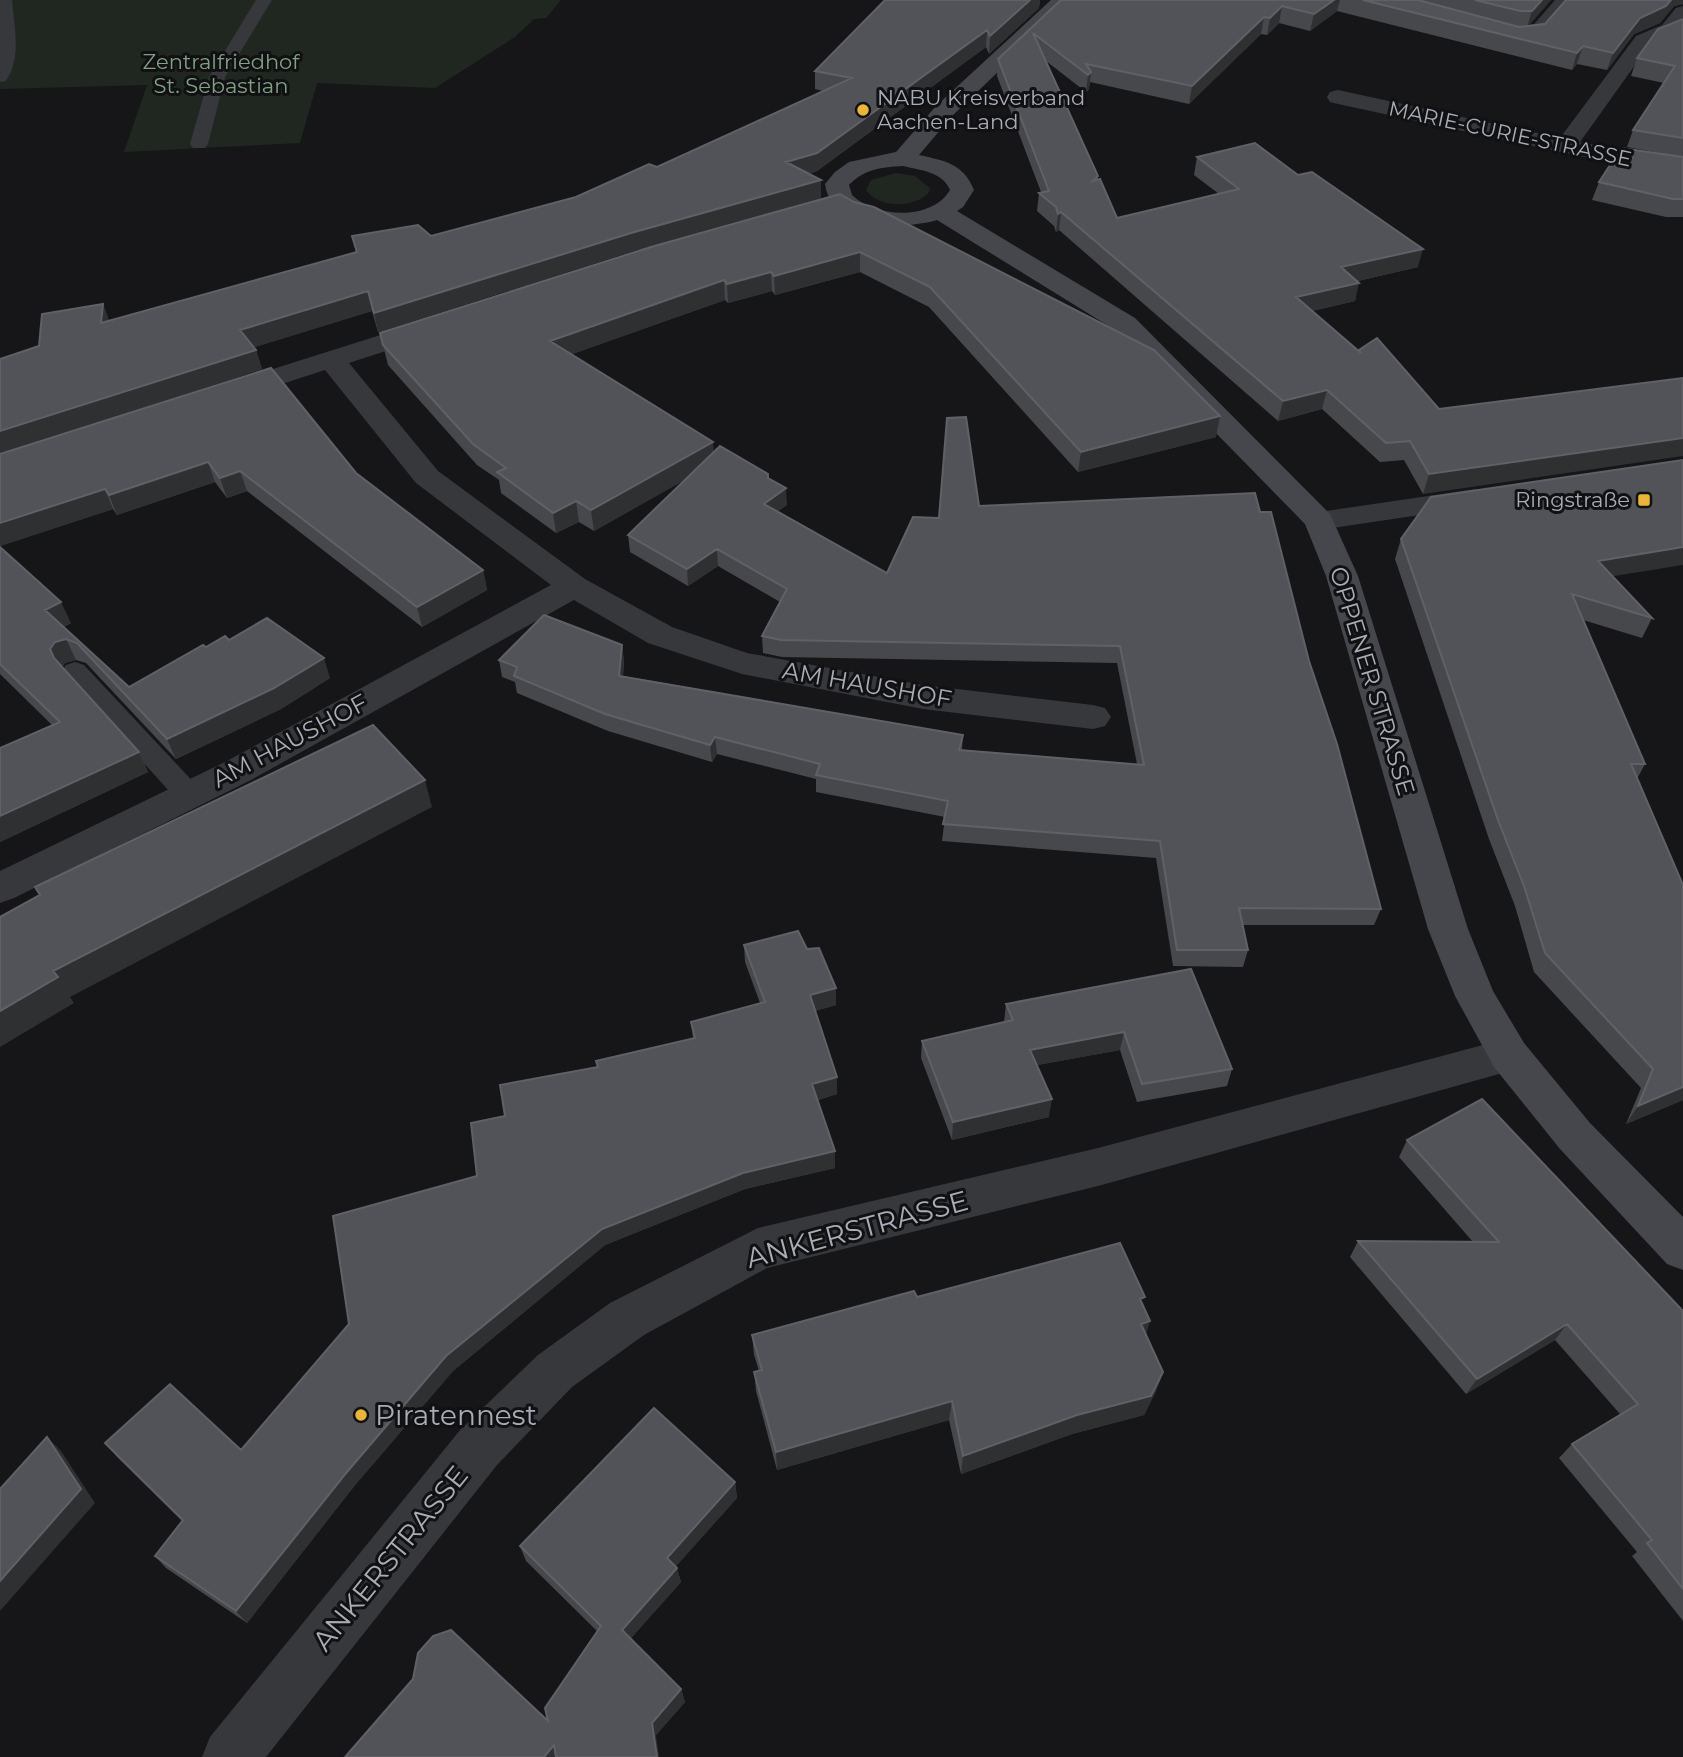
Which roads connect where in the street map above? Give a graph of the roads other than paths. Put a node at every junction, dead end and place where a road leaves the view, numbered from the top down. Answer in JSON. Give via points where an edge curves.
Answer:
{"nodes":[{"id":1,"x":4,"y":0,"type":"edge"},
{"id":2,"x":264,"y":0,"type":"edge"},
{"id":3,"x":1063,"y":0,"type":"edge"},
{"id":4,"x":1564,"y":0,"type":"edge"},
{"id":5,"x":1683,"y":12,"type":"edge"},
{"id":6,"x":1490,"y":30,"type":"edge"},
{"id":7,"x":0,"y":77,"type":"edge"},
{"id":8,"x":1338,"y":97,"type":"dead end"},
{"id":9,"x":199,"y":144,"type":"dead end"},
{"id":10,"x":1566,"y":145,"type":"junction"},
{"id":11,"x":903,"y":159,"type":"junction"},
{"id":12,"x":1683,"y":167,"type":"edge"},
{"id":13,"x":843,"y":202,"type":"junction"},
{"id":14,"x":816,"y":210,"type":"edge"},
{"id":15,"x":941,"y":212,"type":"junction"},
{"id":16,"x":461,"y":318,"type":"edge"},
{"id":17,"x":331,"y":359,"type":"junction"},
{"id":18,"x":199,"y":402,"type":"edge"},
{"id":19,"x":1503,"y":494,"type":"edge"},
{"id":20,"x":1319,"y":521,"type":"junction"},
{"id":21,"x":574,"y":586,"type":"junction"},
{"id":22,"x":75,"y":671,"type":"edge"},
{"id":23,"x":1093,"y":717,"type":"dead end"},
{"id":24,"x":189,"y":795,"type":"junction"},
{"id":25,"x":0,"y":888,"type":"edge"},
{"id":26,"x":1509,"y":1055,"type":"junction"},
{"id":27,"x":1683,"y":1249,"type":"edge"},
{"id":28,"x":230,"y":1757,"type":"edge"}],
"edges":[{"from":1,"to":7,"type":"lane","via":[[8,60]]},
{"from":2,"to":9,"type":"lane","via":[[217,77]]},
{"from":3,"to":11,"type":"street","via":[[944,111]]},
{"from":4,"to":6,"type":"lane","via":[[1533,35]]},
{"from":5,"to":10,"type":"street","via":[[1669,29],[1643,40]]},
{"from":8,"to":10,"type":"street","name":"MARIE-CURIE-STRASSE"},
{"from":10,"to":12,"type":"street","name":"MARIE-CURIE-STRASSE"},
{"from":11,"to":13,"type":"street","via":[[867,163],[842,176],[837,193]]},
{"from":11,"to":15,"type":"street","via":[[941,167],[962,185],[955,205]]},
{"from":13,"to":14,"type":"street"},
{"from":13,"to":15,"type":"street","via":[[887,219]]},
{"from":15,"to":20,"type":"street","name":"OPPENER STRASSE","via":[[1125,324]]},
{"from":16,"to":17,"type":"street"},
{"from":17,"to":18,"type":"street"},
{"from":17,"to":21,"type":"street","name":"AM HAUSHOF","via":[[427,477]]},
{"from":19,"to":20,"type":"street"},
{"from":20,"to":26,"type":"street","name":"OPPENER STRASSE","via":[[1342,576],[1448,929],[1475,996]]},
{"from":21,"to":23,"type":"street","name":"AM HAUSHOF","via":[[660,635],[742,663],[923,698]]},
{"from":21,"to":24,"type":"street","name":"AM HAUSHOF"},
{"from":22,"to":24,"type":"lane"},
{"from":24,"to":25,"type":"street","name":"AM HAUSHOF"},
{"from":26,"to":27,"type":"street","name":"OPPENER STRASSE","via":[[1575,1136]]},
{"from":26,"to":28,"type":"street","name":"ANKERSTRASSE","via":[[1098,1167],[758,1250],[626,1319],[555,1371],[479,1447]]}]}
